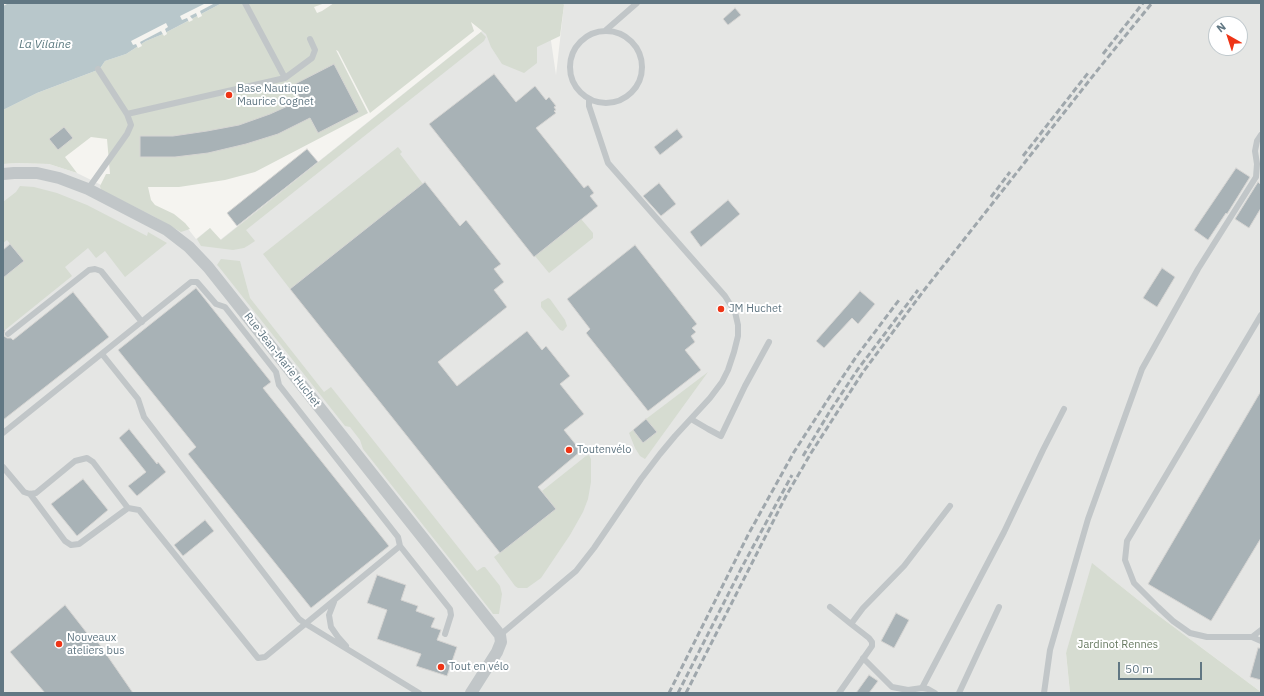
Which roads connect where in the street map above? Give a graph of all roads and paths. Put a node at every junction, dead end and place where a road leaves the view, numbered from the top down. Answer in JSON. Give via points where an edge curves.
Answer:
{"nodes":[{"id":1,"x":246,"y":3,"type":"edge"},
{"id":2,"x":637,"y":3,"type":"edge"},
{"id":3,"x":606,"y":30,"type":"junction"},
{"id":4,"x":310,"y":39,"type":"dead end"},
{"id":5,"x":98,"y":69,"type":"dead end"},
{"id":6,"x":285,"y":78,"type":"junction"},
{"id":7,"x":589,"y":99,"type":"junction"},
{"id":8,"x":127,"y":114,"type":"junction"},
{"id":9,"x":1261,"y":135,"type":"edge"},
{"id":10,"x":3,"y":174,"type":"edge"},
{"id":11,"x":88,"y":189,"type":"junction"},
{"id":12,"x":1261,"y":315,"type":"edge"},
{"id":13,"x":142,"y":322,"type":"junction"},
{"id":14,"x":8,"y":334,"type":"dead end"},
{"id":15,"x":769,"y":342,"type":"dead end"},
{"id":16,"x":102,"y":354,"type":"junction"},
{"id":17,"x":1064,"y":409,"type":"dead end"},
{"id":18,"x":691,"y":419,"type":"junction"},
{"id":19,"x":3,"y":433,"type":"edge"},
{"id":20,"x":3,"y":466,"type":"edge"},
{"id":21,"x":30,"y":494,"type":"junction"},
{"id":22,"x":950,"y":506,"type":"dead end"},
{"id":23,"x":128,"y":508,"type":"junction"},
{"id":24,"x":400,"y":546,"type":"junction"},
{"id":25,"x":334,"y":601,"type":"junction"},
{"id":26,"x":830,"y":607,"type":"dead end"},
{"id":27,"x":999,"y":607,"type":"dead end"},
{"id":28,"x":306,"y":624,"type":"junction"},
{"id":29,"x":852,"y":624,"type":"junction"},
{"id":30,"x":1261,"y":630,"type":"edge"},
{"id":31,"x":445,"y":634,"type":"dead end"},
{"id":32,"x":500,"y":635,"type":"junction"},
{"id":33,"x":1252,"y":636,"type":"junction"},
{"id":34,"x":1261,"y":641,"type":"edge"},
{"id":35,"x":351,"y":652,"type":"junction"},
{"id":36,"x":863,"y":658,"type":"junction"},
{"id":37,"x":922,"y":688,"type":"junction"},
{"id":38,"x":419,"y":693,"type":"edge"},
{"id":39,"x":471,"y":693,"type":"edge"},
{"id":40,"x":839,"y":693,"type":"edge"},
{"id":41,"x":935,"y":693,"type":"edge"},
{"id":42,"x":959,"y":693,"type":"edge"},
{"id":43,"x":1044,"y":693,"type":"edge"}],
"edges":[{"from":1,"to":6,"type":"lane"},
{"from":2,"to":3,"type":"lane"},
{"from":3,"to":7,"type":"lane","via":[[585,36],[571,54],[569,67],[572,81],[579,92]]},
{"from":3,"to":7,"type":"lane","via":[[615,31],[633,42],[642,66],[640,78],[635,89],[625,97],[599,103]]},
{"from":4,"to":6,"type":"lane","via":[[315,50],[312,58]]},
{"from":5,"to":8,"type":"lane"},
{"from":6,"to":8,"type":"lane"},
{"from":7,"to":18,"type":"lane","via":[[608,163],[725,296],[735,312],[738,336],[728,370],[718,387]]},
{"from":8,"to":11,"type":"lane","via":[[132,125]]},
{"from":9,"to":43,"type":"lane","via":[[1255,151],[1256,177],[1198,269],[1142,369],[1088,519],[1050,650]]},
{"from":10,"to":11,"type":"street","name":"Rue Jean-Marie Huchet","via":[[37,173]]},
{"from":11,"to":32,"type":"street","name":"Rue Jean-Marie Huchet","via":[[167,230],[204,262]]},
{"from":12,"to":33,"type":"lane","via":[[1127,541],[1125,560],[1134,583],[1190,633],[1208,637]]},
{"from":13,"to":14,"type":"lane","via":[[101,271],[94,269],[89,270]]},
{"from":13,"to":16,"type":"lane"},
{"from":13,"to":24,"type":"lane","via":[[191,282],[198,282],[216,304],[225,307],[276,372],[279,385],[398,537]]},
{"from":15,"to":18,"type":"lane","via":[[721,436]]},
{"from":16,"to":19,"type":"lane"},
{"from":16,"to":28,"type":"lane","via":[[138,399],[144,417],[299,619]]},
{"from":17,"to":37,"type":"lane","via":[[1004,532]]},
{"from":18,"to":32,"type":"lane","via":[[641,479],[576,571]]},
{"from":20,"to":21,"type":"lane","via":[[24,492]]},
{"from":21,"to":23,"type":"lane","via":[[36,494],[75,462],[87,458],[93,462]]},
{"from":21,"to":23,"type":"lane","via":[[65,541],[71,545],[79,544]]},
{"from":22,"to":29,"type":"lane","via":[[904,566]]},
{"from":23,"to":28,"type":"lane","via":[[139,510],[258,658],[265,657]]},
{"from":24,"to":25,"type":"lane"},
{"from":24,"to":31,"type":"lane","via":[[450,609],[451,615]]},
{"from":25,"to":28,"type":"lane"},
{"from":25,"to":35,"type":"lane","via":[[329,615],[331,627]]},
{"from":26,"to":29,"type":"lane"},
{"from":27,"to":42,"type":"lane"},
{"from":28,"to":35,"type":"lane"},
{"from":29,"to":36,"type":"lane","via":[[872,642]]},
{"from":30,"to":33,"type":"lane"},
{"from":32,"to":39,"type":"street","via":[[497,652]]},
{"from":33,"to":34,"type":"lane"},
{"from":35,"to":38,"type":"lane"},
{"from":36,"to":37,"type":"lane","via":[[892,687],[908,690]]},
{"from":36,"to":40,"type":"lane"},
{"from":37,"to":41,"type":"lane"}]}
